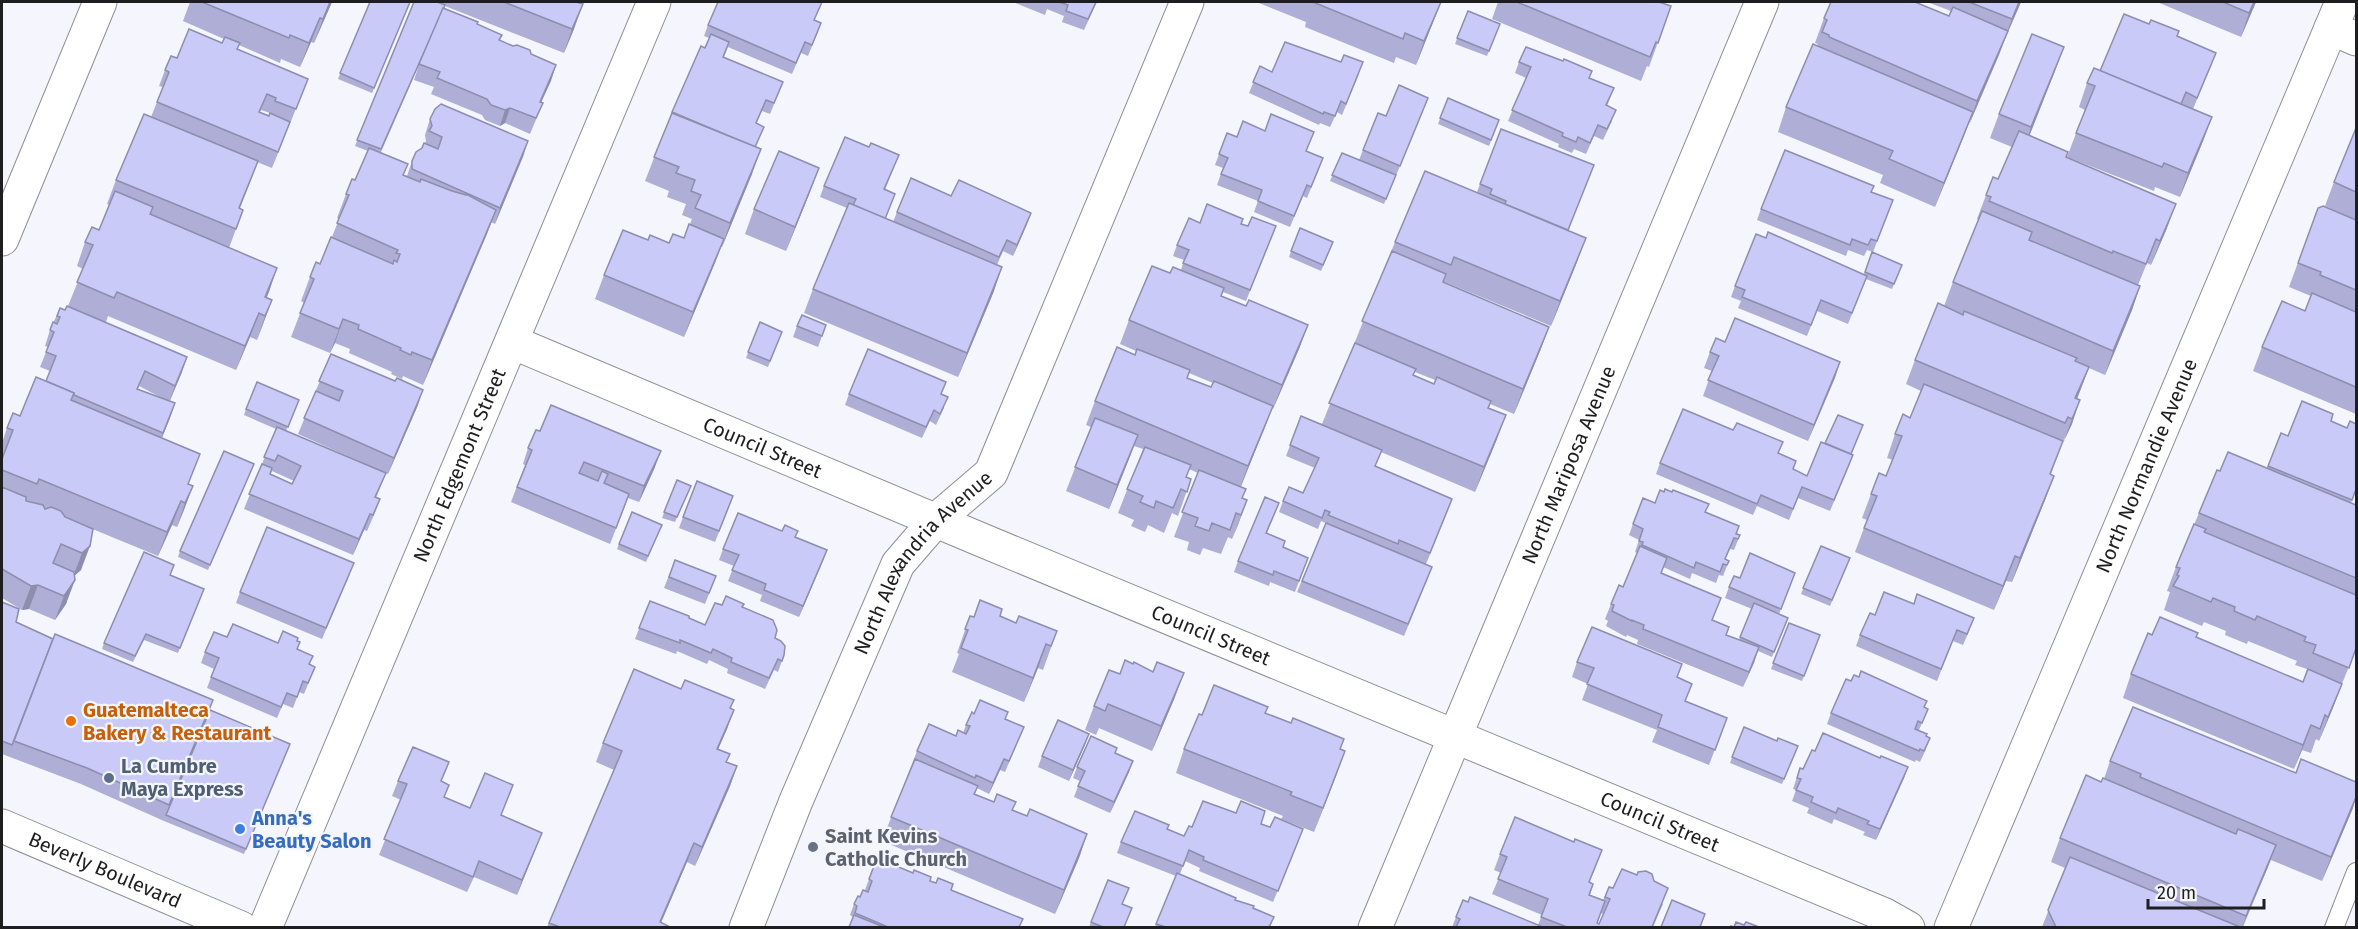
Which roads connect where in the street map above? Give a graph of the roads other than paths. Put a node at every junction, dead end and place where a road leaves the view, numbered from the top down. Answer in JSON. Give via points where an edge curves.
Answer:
{"nodes":[{"id":1,"x":100,"y":2,"type":"edge"},
{"id":2,"x":654,"y":2,"type":"edge"},
{"id":3,"x":1187,"y":2,"type":"edge"},
{"id":4,"x":1762,"y":2,"type":"edge"},
{"id":5,"x":2343,"y":23,"type":"edge"},
{"id":6,"x":2,"y":239,"type":"edge"},
{"id":7,"x":512,"y":342,"type":"junction"},
{"id":8,"x":936,"y":520,"type":"junction"},
{"id":9,"x":1456,"y":736,"type":"junction"},
{"id":10,"x":2,"y":826,"type":"edge"},
{"id":11,"x":2356,"y":872,"type":"edge"},
{"id":12,"x":242,"y":927,"type":"edge"},
{"id":13,"x":265,"y":927,"type":"edge"},
{"id":14,"x":746,"y":927,"type":"edge"},
{"id":15,"x":1375,"y":927,"type":"edge"},
{"id":16,"x":1908,"y":927,"type":"edge"},
{"id":17,"x":1951,"y":927,"type":"edge"},
{"id":18,"x":2334,"y":927,"type":"edge"}],
"edges":[{"from":1,"to":6,"type":"street"},
{"from":2,"to":7,"type":"street","name":"North Edgemont Street"},
{"from":3,"to":8,"type":"street","name":"North Alexandria Avenue","via":[[991,473]]},
{"from":4,"to":9,"type":"street","name":"North Mariposa Avenue"},
{"from":5,"to":17,"type":"street","name":"North Normandie Avenue"},
{"from":7,"to":8,"type":"street","name":"Council Street"},
{"from":7,"to":13,"type":"street","name":"North Edgemont Street"},
{"from":8,"to":9,"type":"street","name":"Council Street"},
{"from":8,"to":14,"type":"street","name":"North Alexandria Avenue","via":[[898,564]]},
{"from":9,"to":15,"type":"street","name":"North Mariposa Avenue"},
{"from":9,"to":16,"type":"street","name":"Council Street"},
{"from":10,"to":12,"type":"street","name":"Beverly Boulevard"},
{"from":11,"to":18,"type":"lane"}]}
